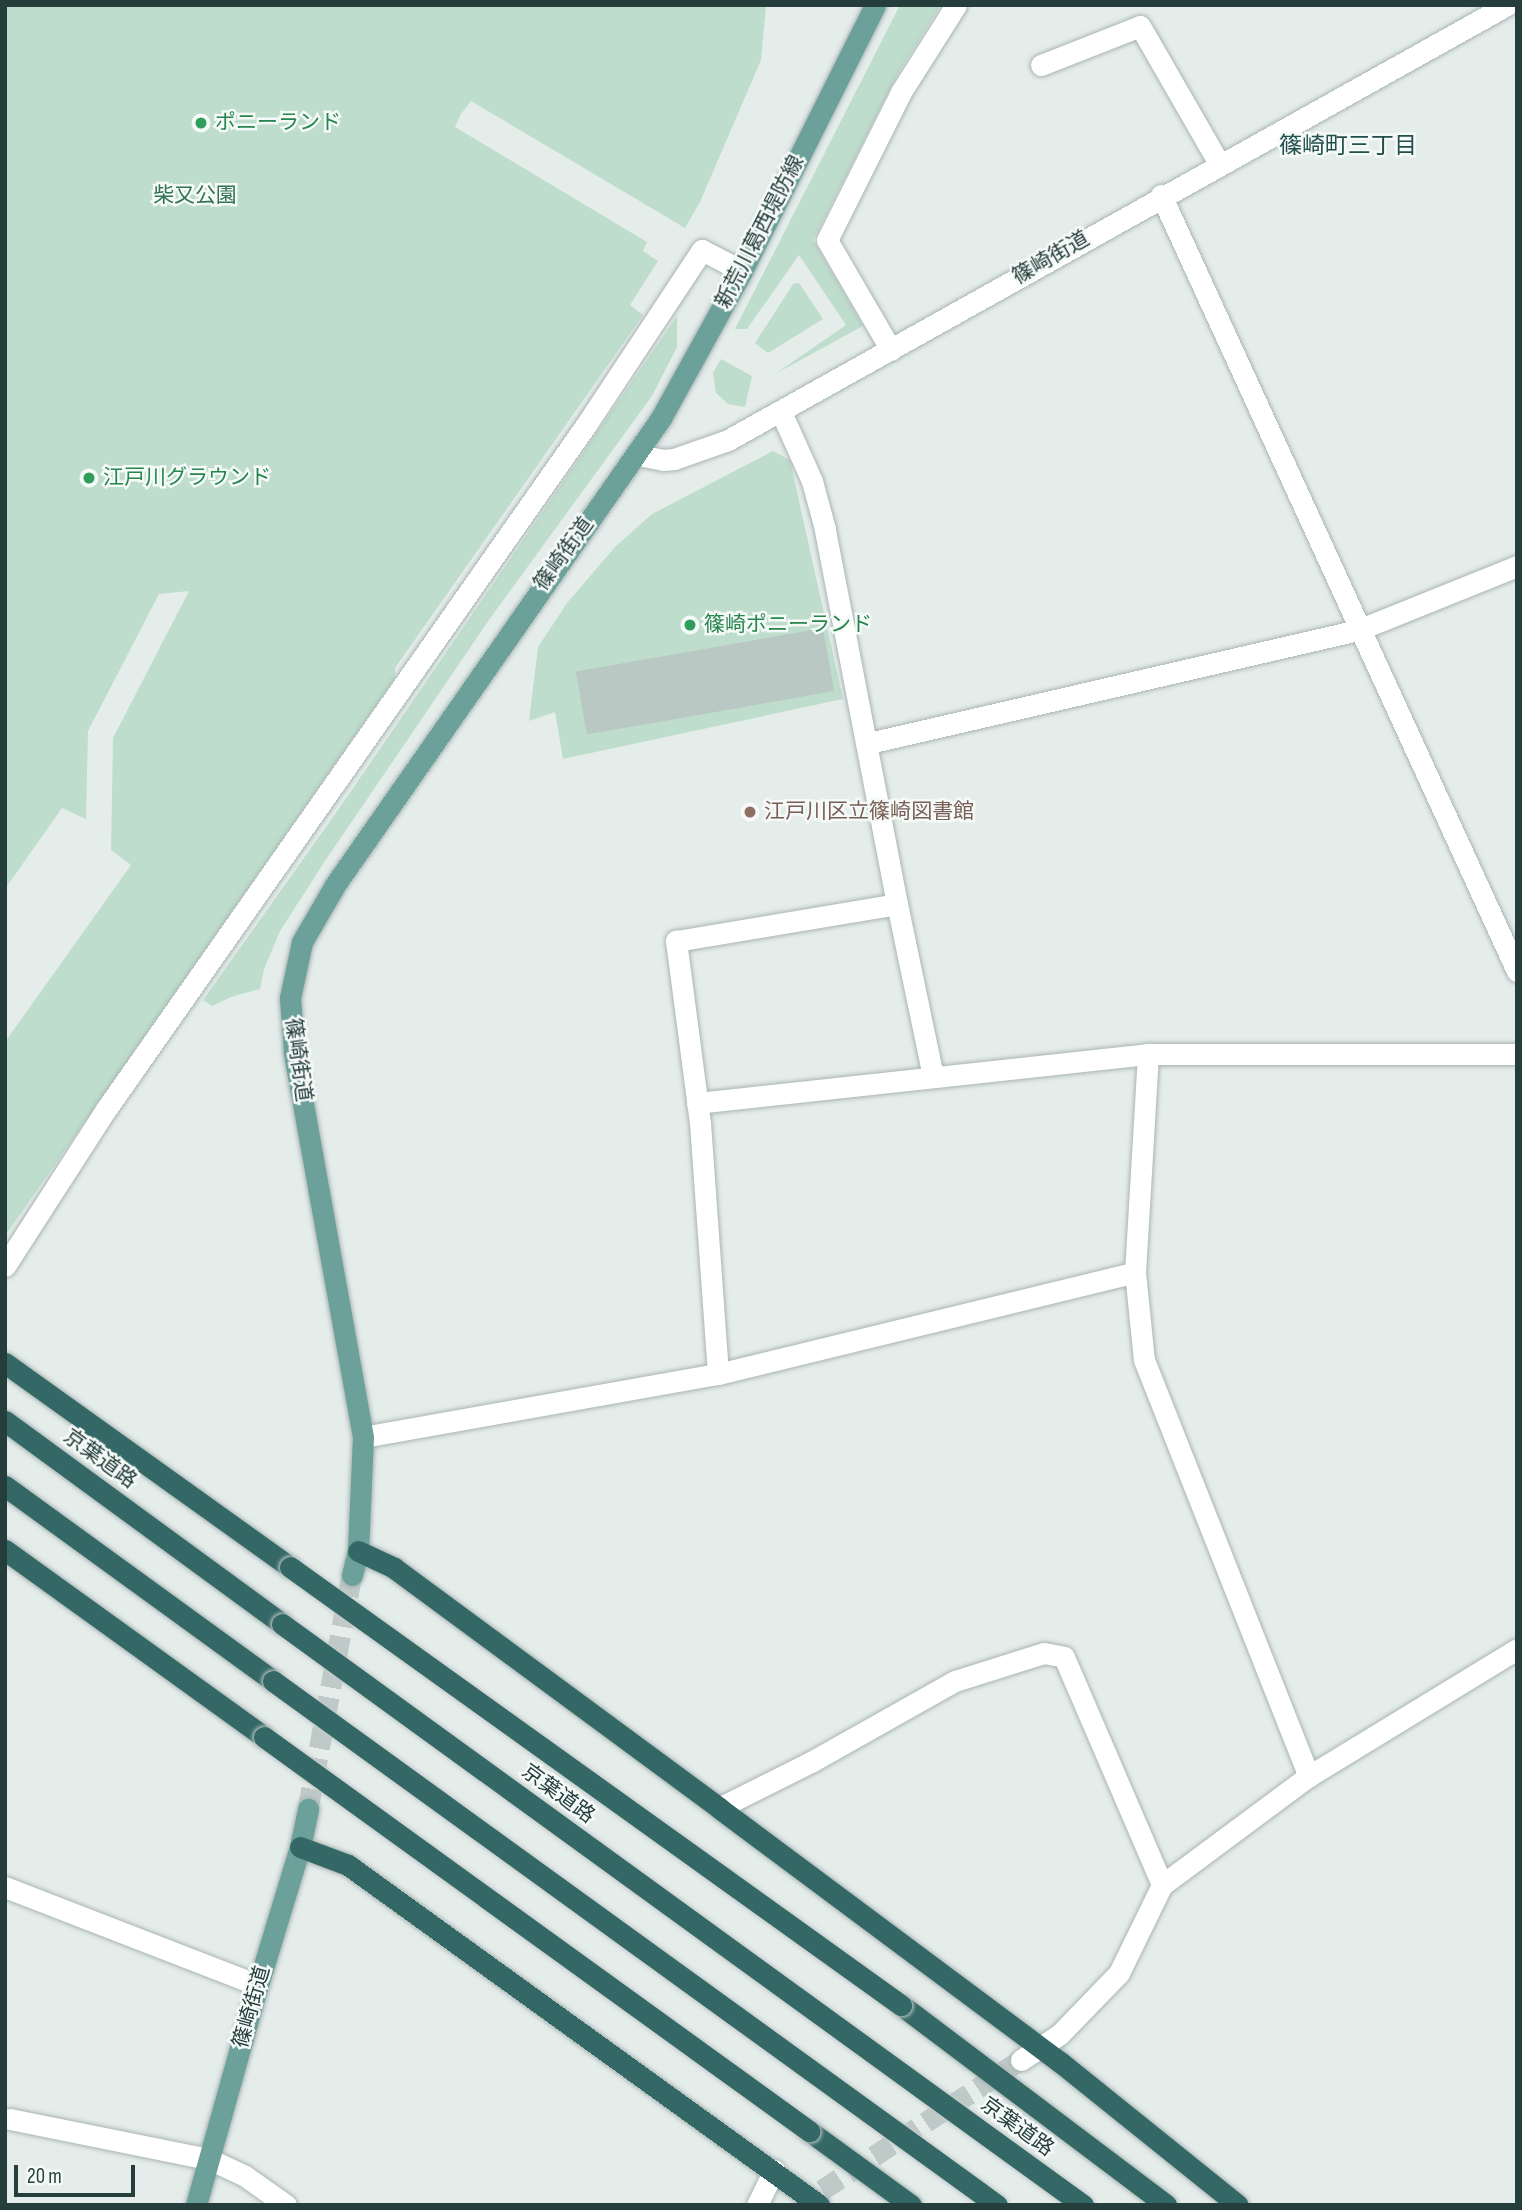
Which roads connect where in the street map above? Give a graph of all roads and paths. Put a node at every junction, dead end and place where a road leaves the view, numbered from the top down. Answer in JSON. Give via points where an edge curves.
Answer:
{"nodes":[{"id":1,"x":875,"y":5,"type":"edge"},
{"id":2,"x":956,"y":5,"type":"edge"},
{"id":3,"x":1507,"y":5,"type":"edge"},
{"id":4,"x":1041,"y":65,"type":"dead end"},
{"id":5,"x":1220,"y":165,"type":"junction"},
{"id":6,"x":1161,"y":195,"type":"junction"},
{"id":7,"x":742,"y":271,"type":"junction"},
{"id":8,"x":891,"y":350,"type":"junction"},
{"id":9,"x":781,"y":412,"type":"junction"},
{"id":10,"x":638,"y":455,"type":"junction"},
{"id":11,"x":1517,"y":566,"type":"edge"},
{"id":12,"x":1358,"y":630,"type":"junction"},
{"id":13,"x":869,"y":743,"type":"junction"},
{"id":14,"x":897,"y":904,"type":"junction"},
{"id":15,"x":1517,"y":971,"type":"edge"},
{"id":16,"x":1148,"y":1054,"type":"junction"},
{"id":17,"x":1517,"y":1054,"type":"edge"},
{"id":18,"x":933,"y":1076,"type":"junction"},
{"id":19,"x":697,"y":1103,"type":"junction"},
{"id":20,"x":5,"y":1266,"type":"edge"},
{"id":21,"x":1135,"y":1272,"type":"junction"},
{"id":22,"x":5,"y":1363,"type":"edge"},
{"id":23,"x":718,"y":1374,"type":"junction"},
{"id":24,"x":5,"y":1421,"type":"edge"},
{"id":25,"x":363,"y":1437,"type":"junction"},
{"id":26,"x":5,"y":1486,"type":"edge"},
{"id":27,"x":5,"y":1550,"type":"edge"},
{"id":28,"x":358,"y":1551,"type":"junction"},
{"id":29,"x":352,"y":1575,"type":"tunnel mouth"},
{"id":30,"x":1517,"y":1649,"type":"edge"},
{"id":31,"x":1309,"y":1776,"type":"junction"},
{"id":32,"x":719,"y":1808,"type":"junction"},
{"id":33,"x":308,"y":1809,"type":"tunnel mouth"},
{"id":34,"x":300,"y":1847,"type":"junction"},
{"id":35,"x":1162,"y":1885,"type":"junction"},
{"id":36,"x":5,"y":1887,"type":"edge"},
{"id":37,"x":258,"y":1985,"type":"junction"},
{"id":38,"x":1040,"y":2047,"type":"junction"},
{"id":39,"x":1021,"y":2060,"type":"tunnel mouth"},
{"id":40,"x":10,"y":2119,"type":"dead end"},
{"id":41,"x":209,"y":2159,"type":"junction"},
{"id":42,"x":774,"y":2170,"type":"junction"},
{"id":43,"x":817,"y":2198,"type":"edge"},
{"id":44,"x":197,"y":2205,"type":"edge"},
{"id":45,"x":286,"y":2205,"type":"edge"},
{"id":46,"x":757,"y":2205,"type":"edge"},
{"id":47,"x":911,"y":2205,"type":"edge"},
{"id":48,"x":997,"y":2205,"type":"edge"},
{"id":49,"x":1083,"y":2205,"type":"edge"},
{"id":50,"x":1166,"y":2205,"type":"edge"},
{"id":51,"x":1238,"y":2205,"type":"edge"}],
"edges":[{"from":1,"to":7,"type":"main road","name":"新荒川葛西堤防線"},
{"from":2,"to":8,"type":"street","via":[[901,92],[827,240]]},
{"from":3,"to":5,"type":"street","name":"篠崎街道"},
{"from":4,"to":5,"type":"street","via":[[1140,26]]},
{"from":5,"to":6,"type":"street","name":"篠崎街道"},
{"from":6,"to":8,"type":"street","name":"篠崎街道"},
{"from":6,"to":12,"type":"street"},
{"from":7,"to":10,"type":"main road","name":"新荒川葛西堤防線"},
{"from":7,"to":20,"type":"street","via":[[702,250],[586,425],[107,1108]]},
{"from":8,"to":9,"type":"street","name":"篠崎街道"},
{"from":9,"to":10,"type":"street","name":"篠崎街道","via":[[689,455],[663,460]]},
{"from":9,"to":13,"type":"street","via":[[812,481],[825,529]]},
{"from":10,"to":25,"type":"main road","name":"篠崎街道","via":[[533,597],[335,886],[302,942],[290,998],[294,1052]]},
{"from":11,"to":12,"type":"street"},
{"from":12,"to":13,"type":"street"},
{"from":12,"to":15,"type":"street"},
{"from":13,"to":14,"type":"street"},
{"from":14,"to":18,"type":"street"},
{"from":14,"to":19,"type":"street","via":[[676,941]]},
{"from":16,"to":17,"type":"street"},
{"from":16,"to":18,"type":"street"},
{"from":16,"to":21,"type":"street"},
{"from":18,"to":19,"type":"street"},
{"from":19,"to":23,"type":"street"},
{"from":21,"to":23,"type":"street"},
{"from":21,"to":31,"type":"street","via":[[1144,1360]]},
{"from":22,"to":50,"type":"highway","bridge":true,"via":[[901,2005]]},
{"from":23,"to":25,"type":"street"},
{"from":24,"to":49,"type":"highway","name":"京葉道路","bridge":true},
{"from":25,"to":28,"type":"main road","name":"篠崎街道"},
{"from":26,"to":48,"type":"highway","bridge":true},
{"from":27,"to":47,"type":"highway","bridge":true},
{"from":28,"to":29,"type":"main road","name":"篠崎街道"},
{"from":28,"to":32,"type":"highway","via":[[394,1568]]},
{"from":30,"to":31,"type":"street"},
{"from":31,"to":35,"type":"street"},
{"from":32,"to":35,"type":"street","via":[[955,1681],[1044,1653],[1063,1657]]},
{"from":32,"to":38,"type":"highway"},
{"from":33,"to":34,"type":"main road","name":"篠崎街道"},
{"from":34,"to":37,"type":"main road","name":"篠崎街道"},
{"from":34,"to":42,"type":"highway","via":[[348,1866]]},
{"from":35,"to":38,"type":"street","via":[[1119,1973],[1060,2034]]},
{"from":36,"to":37,"type":"street"},
{"from":37,"to":41,"type":"main road","name":"篠崎街道"},
{"from":38,"to":39,"type":"street"},
{"from":38,"to":51,"type":"highway"},
{"from":40,"to":41,"type":"street"},
{"from":41,"to":44,"type":"main road","name":"篠崎街道"},
{"from":41,"to":45,"type":"street","via":[[245,2176]]},
{"from":42,"to":43,"type":"highway"},
{"from":42,"to":46,"type":"street"}]}
